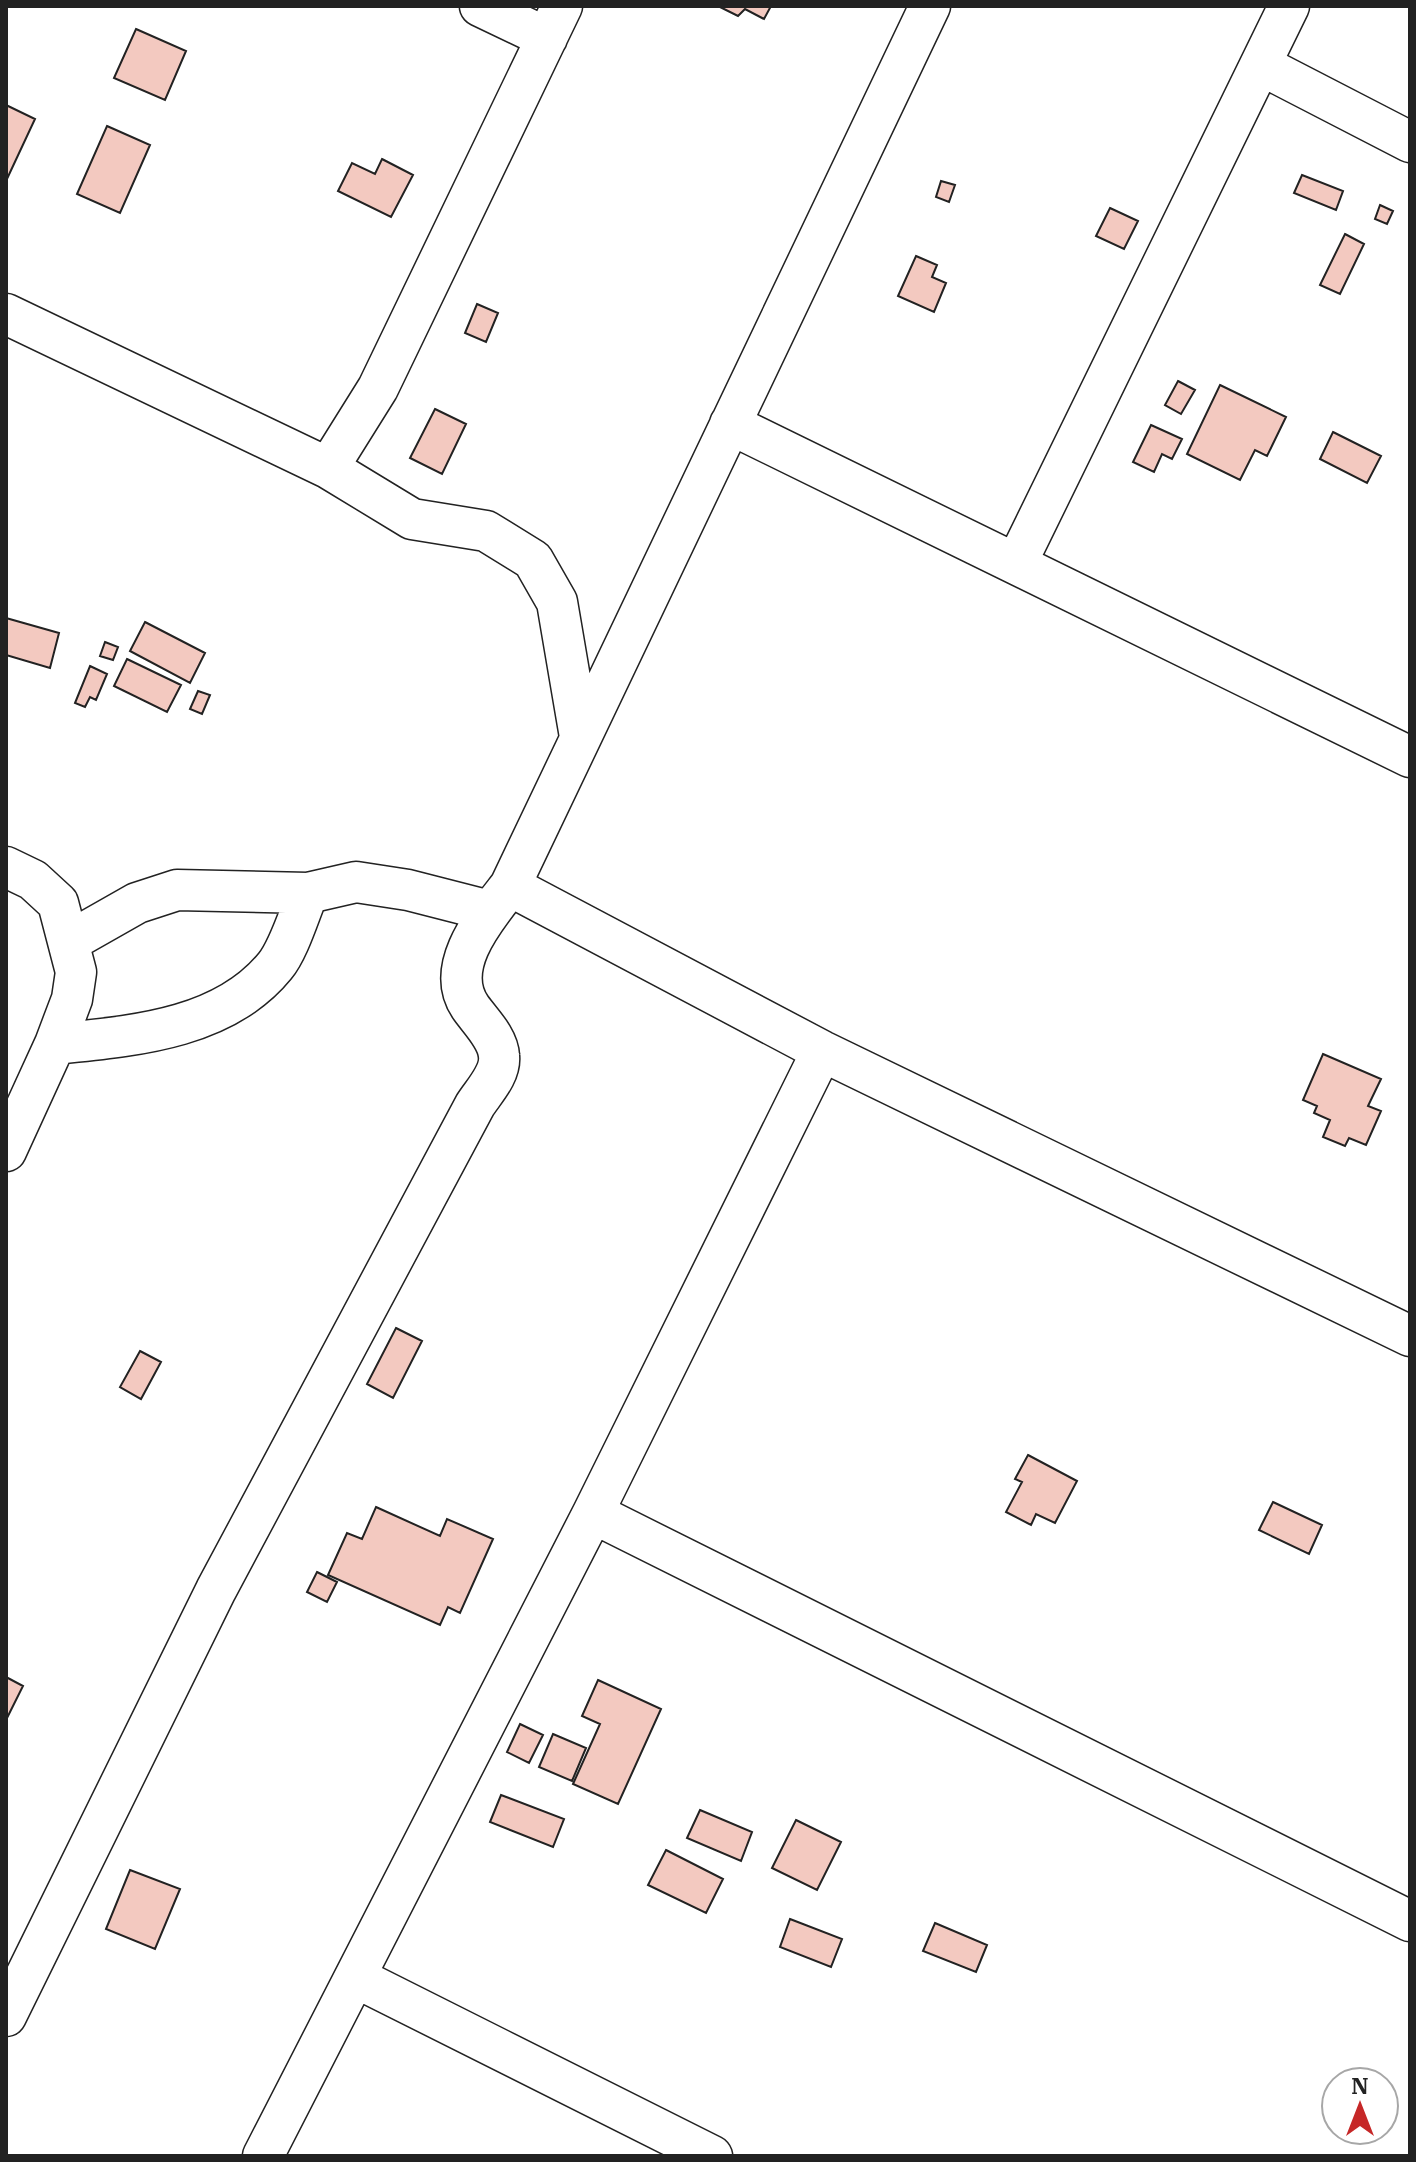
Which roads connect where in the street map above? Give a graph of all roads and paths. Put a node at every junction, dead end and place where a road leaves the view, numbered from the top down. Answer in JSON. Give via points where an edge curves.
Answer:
{"nodes":[{"id":1,"x":480,"y":6,"type":"edge"},
{"id":2,"x":930,"y":6,"type":"edge"},
{"id":3,"x":1289,"y":6,"type":"edge"},
{"id":4,"x":555,"y":22,"type":"edge"},
{"id":5,"x":1261,"y":65,"type":"junction"},
{"id":6,"x":1410,"y":142,"type":"edge"},
{"id":7,"x":6,"y":314,"type":"edge"},
{"id":8,"x":730,"y":424,"type":"junction"},
{"id":9,"x":328,"y":468,"type":"junction"},
{"id":10,"x":1016,"y":564,"type":"junction"},
{"id":11,"x":580,"y":737,"type":"junction"},
{"id":12,"x":1410,"y":757,"type":"edge"},
{"id":13,"x":6,"y":867,"type":"edge"},
{"id":14,"x":308,"y":893,"type":"junction"},
{"id":15,"x":500,"y":898,"type":"junction"},
{"id":16,"x":70,"y":941,"type":"junction"},
{"id":17,"x":55,"y":1044,"type":"junction"},
{"id":18,"x":822,"y":1051,"type":"junction"},
{"id":19,"x":6,"y":1151,"type":"edge"},
{"id":20,"x":1410,"y":1336,"type":"edge"},
{"id":21,"x":593,"y":1513,"type":"junction"},
{"id":22,"x":1410,"y":1921,"type":"edge"},
{"id":23,"x":355,"y":1977,"type":"junction"},
{"id":24,"x":6,"y":2016,"type":"edge"},
{"id":25,"x":263,"y":2156,"type":"edge"},
{"id":26,"x":712,"y":2156,"type":"edge"}],
"edges":[{"from":1,"to":4,"type":"street"},
{"from":2,"to":8,"type":"street"},
{"from":3,"to":5,"type":"street"},
{"from":4,"to":9,"type":"street","via":[[378,388]]},
{"from":5,"to":6,"type":"street"},
{"from":5,"to":10,"type":"street"},
{"from":7,"to":9,"type":"street"},
{"from":8,"to":10,"type":"street"},
{"from":8,"to":11,"type":"street"},
{"from":9,"to":11,"type":"street","via":[[412,519],[486,531],[533,560],[557,602]]},
{"from":10,"to":12,"type":"street"},
{"from":11,"to":15,"type":"street"},
{"from":13,"to":16,"type":"street","via":[[33,880],[58,903]]},
{"from":14,"to":15,"type":"street","via":[[356,882]]},
{"from":14,"to":16,"type":"street","via":[[177,890],[137,903]]},
{"from":14,"to":17,"type":"street","via":[[277,964],[247,995],[150,1034]]},
{"from":15,"to":18,"type":"street"},
{"from":15,"to":24,"type":"street","via":[[463,963],[468,1003],[500,1055],[497,1071],[216,1590]]},
{"from":16,"to":17,"type":"street","via":[[76,972]]},
{"from":17,"to":19,"type":"street"},
{"from":18,"to":20,"type":"street"},
{"from":18,"to":21,"type":"street"},
{"from":21,"to":22,"type":"street"},
{"from":21,"to":23,"type":"street"},
{"from":23,"to":25,"type":"street"},
{"from":23,"to":26,"type":"street"}]}
